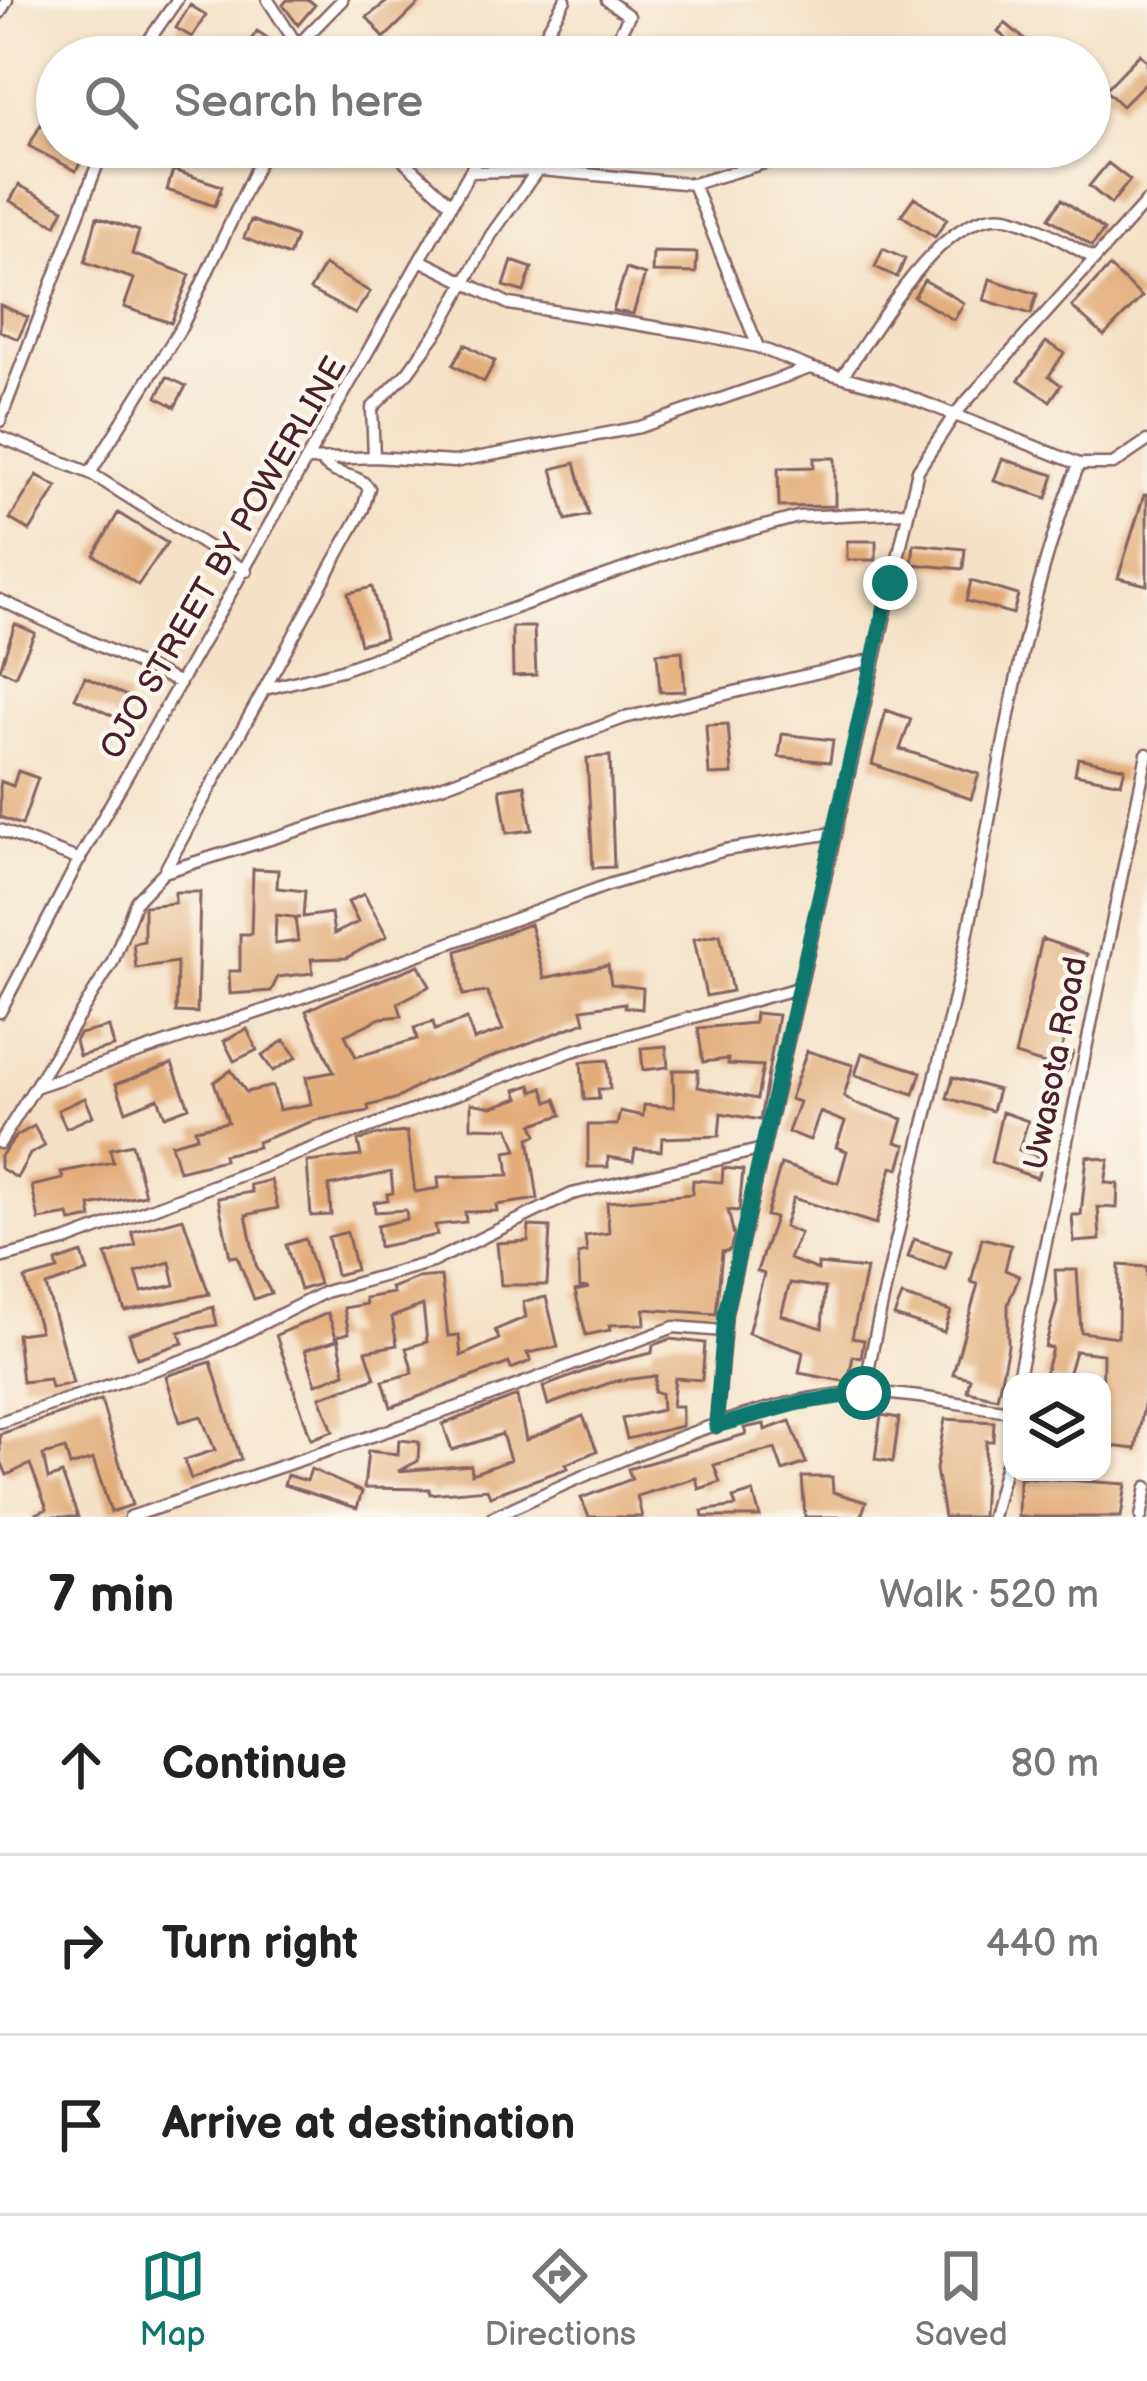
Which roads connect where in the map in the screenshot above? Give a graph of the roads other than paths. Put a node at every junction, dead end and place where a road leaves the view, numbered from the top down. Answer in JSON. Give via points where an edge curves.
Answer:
{"nodes":[{"id":1,"x":7,"y":0,"type":"edge"},
{"id":2,"x":177,"y":0,"type":"edge"},
{"id":3,"x":268,"y":0,"type":"edge"},
{"id":4,"x":342,"y":0,"type":"edge"},
{"id":5,"x":565,"y":0,"type":"edge"},
{"id":6,"x":607,"y":0,"type":"edge"},
{"id":7,"x":0,"y":14,"type":"edge"},
{"id":8,"x":152,"y":36,"type":"edge"},
{"id":9,"x":293,"y":36,"type":"edge"},
{"id":10,"x":307,"y":36,"type":"edge"},
{"id":11,"x":544,"y":36,"type":"edge"},
{"id":12,"x":618,"y":36,"type":"edge"},
{"id":13,"x":96,"y":168,"type":"edge"},
{"id":14,"x":256,"y":168,"type":"edge"},
{"id":15,"x":411,"y":168,"type":"edge"},
{"id":16,"x":472,"y":168,"type":"edge"},
{"id":17,"x":747,"y":168,"type":"edge"},
{"id":18,"x":541,"y":170,"type":"junction"},
{"id":19,"x":470,"y":172,"type":"junction"},
{"id":20,"x":693,"y":184,"type":"junction"},
{"id":21,"x":1147,"y":201,"type":"edge"},
{"id":22,"x":451,"y":204,"type":"junction"},
{"id":23,"x":1095,"y":260,"type":"junction"},
{"id":24,"x":422,"y":261,"type":"junction"},
{"id":25,"x":468,"y":283,"type":"junction"},
{"id":26,"x":758,"y":347,"type":"junction"},
{"id":27,"x":810,"y":368,"type":"junction"},
{"id":28,"x":843,"y":375,"type":"junction"},
{"id":29,"x":346,"y":395,"type":"junction"},
{"id":30,"x":372,"y":409,"type":"junction"},
{"id":31,"x":956,"y":415,"type":"junction"},
{"id":32,"x":0,"y":421,"type":"edge"},
{"id":33,"x":0,"y":437,"type":"edge"},
{"id":34,"x":1147,"y":441,"type":"edge"},
{"id":35,"x":374,"y":457,"type":"junction"},
{"id":36,"x":316,"y":460,"type":"junction"},
{"id":37,"x":1079,"y":464,"type":"junction"},
{"id":38,"x":90,"y":473,"type":"junction"},
{"id":39,"x":906,"y":512,"type":"junction"},
{"id":40,"x":246,"y":571,"type":"junction"},
{"id":41,"x":0,"y":600,"type":"edge"},
{"id":42,"x":874,"y":659,"type":"junction"},
{"id":43,"x":180,"y":683,"type":"junction"},
{"id":44,"x":266,"y":689,"type":"junction"},
{"id":45,"x":1147,"y":754,"type":"edge"},
{"id":46,"x":0,"y":830,"type":"edge"},
{"id":47,"x":833,"y":833,"type":"junction"},
{"id":48,"x":80,"y":860,"type":"junction"},
{"id":49,"x":164,"y":872,"type":"junction"},
{"id":50,"x":798,"y":988,"type":"junction"},
{"id":51,"x":0,"y":1011,"type":"edge"},
{"id":52,"x":38,"y":1086,"type":"junction"},
{"id":53,"x":0,"y":1143,"type":"edge"},
{"id":54,"x":763,"y":1149,"type":"junction"},
{"id":55,"x":0,"y":1258,"type":"edge"},
{"id":56,"x":724,"y":1331,"type":"junction"},
{"id":57,"x":1019,"y":1373,"type":"edge"},
{"id":58,"x":864,"y":1393,"type":"junction"},
{"id":59,"x":1003,"y":1412,"type":"edge"},
{"id":60,"x":0,"y":1422,"type":"edge"},
{"id":61,"x":716,"y":1426,"type":"junction"},
{"id":62,"x":1003,"y":1475,"type":"edge"},
{"id":63,"x":1147,"y":1487,"type":"edge"},
{"id":64,"x":130,"y":1517,"type":"edge"},
{"id":65,"x":493,"y":1517,"type":"edge"},
{"id":66,"x":992,"y":1517,"type":"edge"},
{"id":67,"x":1141,"y":1517,"type":"edge"}],
"edges":[{"from":1,"to":7,"type":"street"},
{"from":2,"to":8,"type":"street"},
{"from":3,"to":9,"type":"street"},
{"from":4,"to":10,"type":"street"},
{"from":5,"to":11,"type":"street"},
{"from":6,"to":12,"type":"street","via":[[629,16]]},
{"from":13,"to":32,"type":"street"},
{"from":14,"to":38,"type":"street","via":[[182,326]]},
{"from":15,"to":22,"type":"street"},
{"from":16,"to":19,"type":"street","name":"OJO STREET BY POWERLINE"},
{"from":17,"to":20,"type":"street"},
{"from":18,"to":19,"type":"street"},
{"from":18,"to":20,"type":"street"},
{"from":18,"to":25,"type":"street","via":[[491,235]]},
{"from":19,"to":22,"type":"street","name":"OJO STREET BY POWERLINE"},
{"from":20,"to":26,"type":"street"},
{"from":21,"to":23,"type":"street"},
{"from":22,"to":24,"type":"street","name":"OJO STREET BY POWERLINE"},
{"from":23,"to":28,"type":"street","via":[[1014,218],[975,218],[941,243]]},
{"from":23,"to":31,"type":"street"},
{"from":24,"to":25,"type":"street"},
{"from":24,"to":29,"type":"street","name":"OJO STREET BY POWERLINE"},
{"from":25,"to":26,"type":"street","via":[[509,304]]},
{"from":25,"to":30,"type":"street","via":[[408,372]]},
{"from":26,"to":27,"type":"street"},
{"from":27,"to":28,"type":"street"},
{"from":27,"to":35,"type":"street","via":[[640,427],[454,462]]},
{"from":28,"to":31,"type":"street"},
{"from":29,"to":30,"type":"street"},
{"from":29,"to":36,"type":"street","name":"OJO STREET BY POWERLINE"},
{"from":30,"to":35,"type":"street"},
{"from":31,"to":37,"type":"street"},
{"from":31,"to":39,"type":"street","via":[[918,470]]},
{"from":33,"to":38,"type":"street"},
{"from":34,"to":37,"type":"street","via":[[1113,464]]},
{"from":35,"to":36,"type":"street"},
{"from":36,"to":40,"type":"street","name":"OJO STREET BY POWERLINE"},
{"from":36,"to":44,"type":"street","via":[[362,478],[368,496]]},
{"from":37,"to":58,"type":"street","via":[[1048,542]]},
{"from":38,"to":40,"type":"street"},
{"from":39,"to":42,"type":"street"},
{"from":39,"to":44,"type":"street","via":[[798,517],[680,549],[341,670]]},
{"from":40,"to":43,"type":"street","name":"OJO STREET BY POWERLINE"},
{"from":41,"to":43,"type":"street"},
{"from":42,"to":47,"type":"street"},
{"from":42,"to":49,"type":"street","via":[[624,718]]},
{"from":43,"to":48,"type":"street","name":"OJO STREET BY POWERLINE"},
{"from":44,"to":49,"type":"street"},
{"from":45,"to":57,"type":"street","name":"Uwasota Road"},
{"from":46,"to":48,"type":"street"},
{"from":47,"to":50,"type":"street"},
{"from":47,"to":52,"type":"street","via":[[725,850],[608,885]]},
{"from":48,"to":51,"type":"street","name":"OJO STREET BY POWERLINE"},
{"from":49,"to":52,"type":"street","via":[[136,901],[112,963]]},
{"from":50,"to":54,"type":"street"},
{"from":50,"to":55,"type":"street","via":[[572,1051]]},
{"from":52,"to":53,"type":"street"},
{"from":54,"to":56,"type":"street"},
{"from":54,"to":60,"type":"street","via":[[572,1194],[432,1262],[325,1292],[203,1353]]},
{"from":56,"to":61,"type":"street"},
{"from":56,"to":64,"type":"street","via":[[674,1327]]},
{"from":58,"to":59,"type":"street"},
{"from":58,"to":61,"type":"street"},
{"from":61,"to":65,"type":"street"},
{"from":62,"to":66,"type":"street"},
{"from":63,"to":67,"type":"street"}]}
